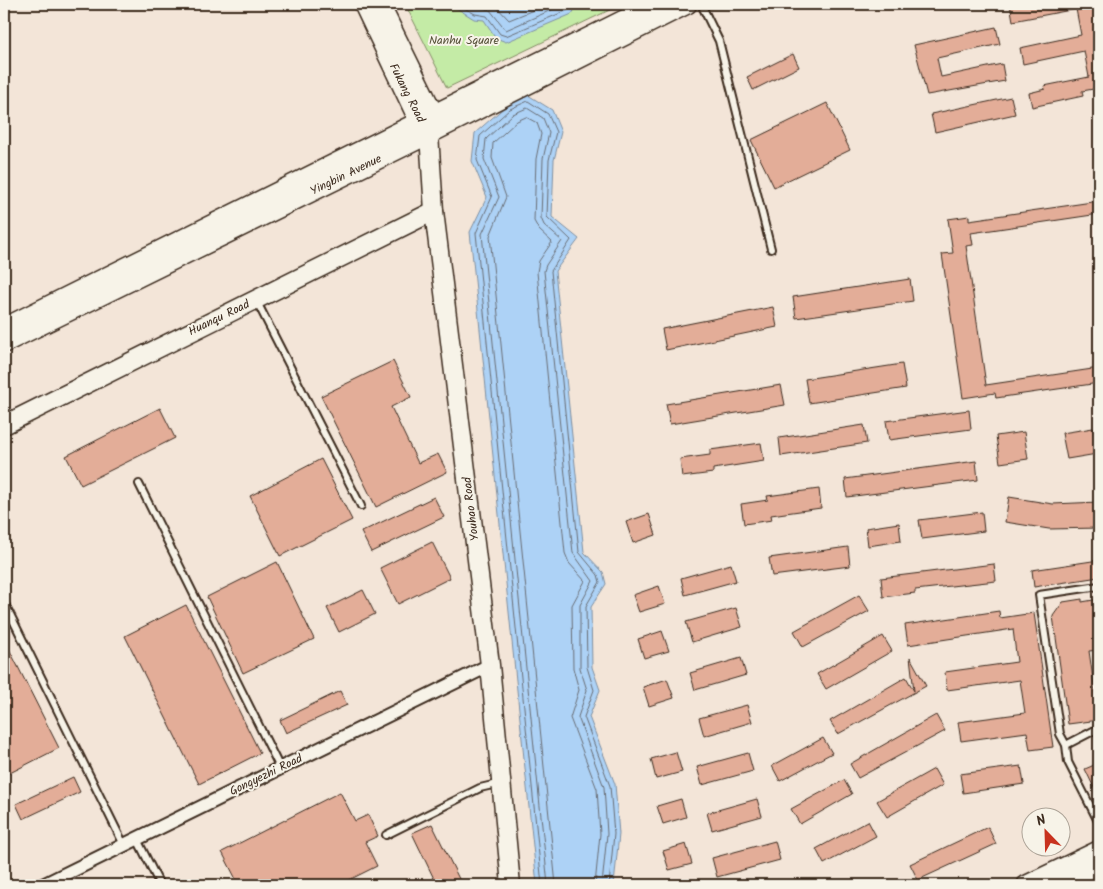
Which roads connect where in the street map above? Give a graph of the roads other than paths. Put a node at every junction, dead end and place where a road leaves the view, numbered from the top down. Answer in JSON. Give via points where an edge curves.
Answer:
{"nodes":[{"id":1,"x":363,"y":4,"type":"edge"},
{"id":2,"x":380,"y":4,"type":"edge"},
{"id":3,"x":656,"y":4,"type":"edge"},
{"id":4,"x":687,"y":4,"type":"edge"},
{"id":5,"x":701,"y":4,"type":"edge"},
{"id":6,"x":427,"y":123,"type":"junction"},
{"id":7,"x":434,"y":211,"type":"junction"},
{"id":8,"x":771,"y":249,"type":"dead end"},
{"id":9,"x":256,"y":299,"type":"junction"},
{"id":10,"x":4,"y":328,"type":"edge"},
{"id":11,"x":4,"y":343,"type":"edge"},
{"id":12,"x":4,"y":425,"type":"edge"},
{"id":13,"x":139,"y":484,"type":"dead end"},
{"id":14,"x":361,"y":506,"type":"dead end"},
{"id":15,"x":1099,"y":586,"type":"edge"},
{"id":16,"x":6,"y":606,"type":"dead end"},
{"id":17,"x":490,"y":665,"type":"junction"},
{"id":18,"x":1099,"y":728,"type":"edge"},
{"id":19,"x":1066,"y":745,"type":"junction"},
{"id":20,"x":280,"y":768,"type":"junction"},
{"id":21,"x":501,"y":783,"type":"junction"},
{"id":22,"x":1099,"y":823,"type":"edge"},
{"id":23,"x":386,"y":835,"type":"dead end"},
{"id":24,"x":137,"y":839,"type":"junction"},
{"id":25,"x":124,"y":845,"type":"junction"},
{"id":26,"x":1099,"y":850,"type":"edge"},
{"id":27,"x":1099,"y":865,"type":"edge"},
{"id":28,"x":43,"y":885,"type":"edge"},
{"id":29,"x":160,"y":885,"type":"edge"},
{"id":30,"x":511,"y":885,"type":"edge"},
{"id":31,"x":1026,"y":885,"type":"edge"},
{"id":32,"x":1058,"y":885,"type":"edge"}],
"edges":[{"from":1,"to":6,"type":"street","name":"Fukang Road"},
{"from":2,"to":6,"type":"street","name":"Fukang Road"},
{"from":3,"to":6,"type":"main road","name":"Yingbin Avenue"},
{"from":4,"to":6,"type":"main road","name":"Yingbin Avenue"},
{"from":5,"to":8,"type":"lane","via":[[719,40]]},
{"from":6,"to":7,"type":"street","name":"Youhao Road"},
{"from":6,"to":10,"type":"main road","name":"Yingbin Avenue"},
{"from":6,"to":11,"type":"main road","name":"Yingbin Avenue"},
{"from":7,"to":9,"type":"street","name":"Huanqu Road"},
{"from":7,"to":17,"type":"street","name":"Youhao Road"},
{"from":9,"to":12,"type":"street","name":"Huanqu Road"},
{"from":9,"to":14,"type":"lane"},
{"from":13,"to":20,"type":"lane"},
{"from":15,"to":19,"type":"lane","via":[[1039,595],[1060,734]]},
{"from":16,"to":25,"type":"lane"},
{"from":17,"to":20,"type":"street","name":"Gongyezhi Road"},
{"from":17,"to":21,"type":"street","name":"Youhao Road"},
{"from":18,"to":19,"type":"lane"},
{"from":19,"to":22,"type":"lane","via":[[1068,762]]},
{"from":20,"to":24,"type":"street","name":"Gongyezhi Road"},
{"from":21,"to":23,"type":"lane","via":[[480,788]]},
{"from":21,"to":30,"type":"street","name":"Youhao Road"},
{"from":24,"to":25,"type":"street","name":"Gongyezhi Road"},
{"from":24,"to":29,"type":"lane"},
{"from":25,"to":28,"type":"street","name":"Gongyezhi Road"},
{"from":26,"to":31,"type":"street"},
{"from":27,"to":32,"type":"street"}]}
